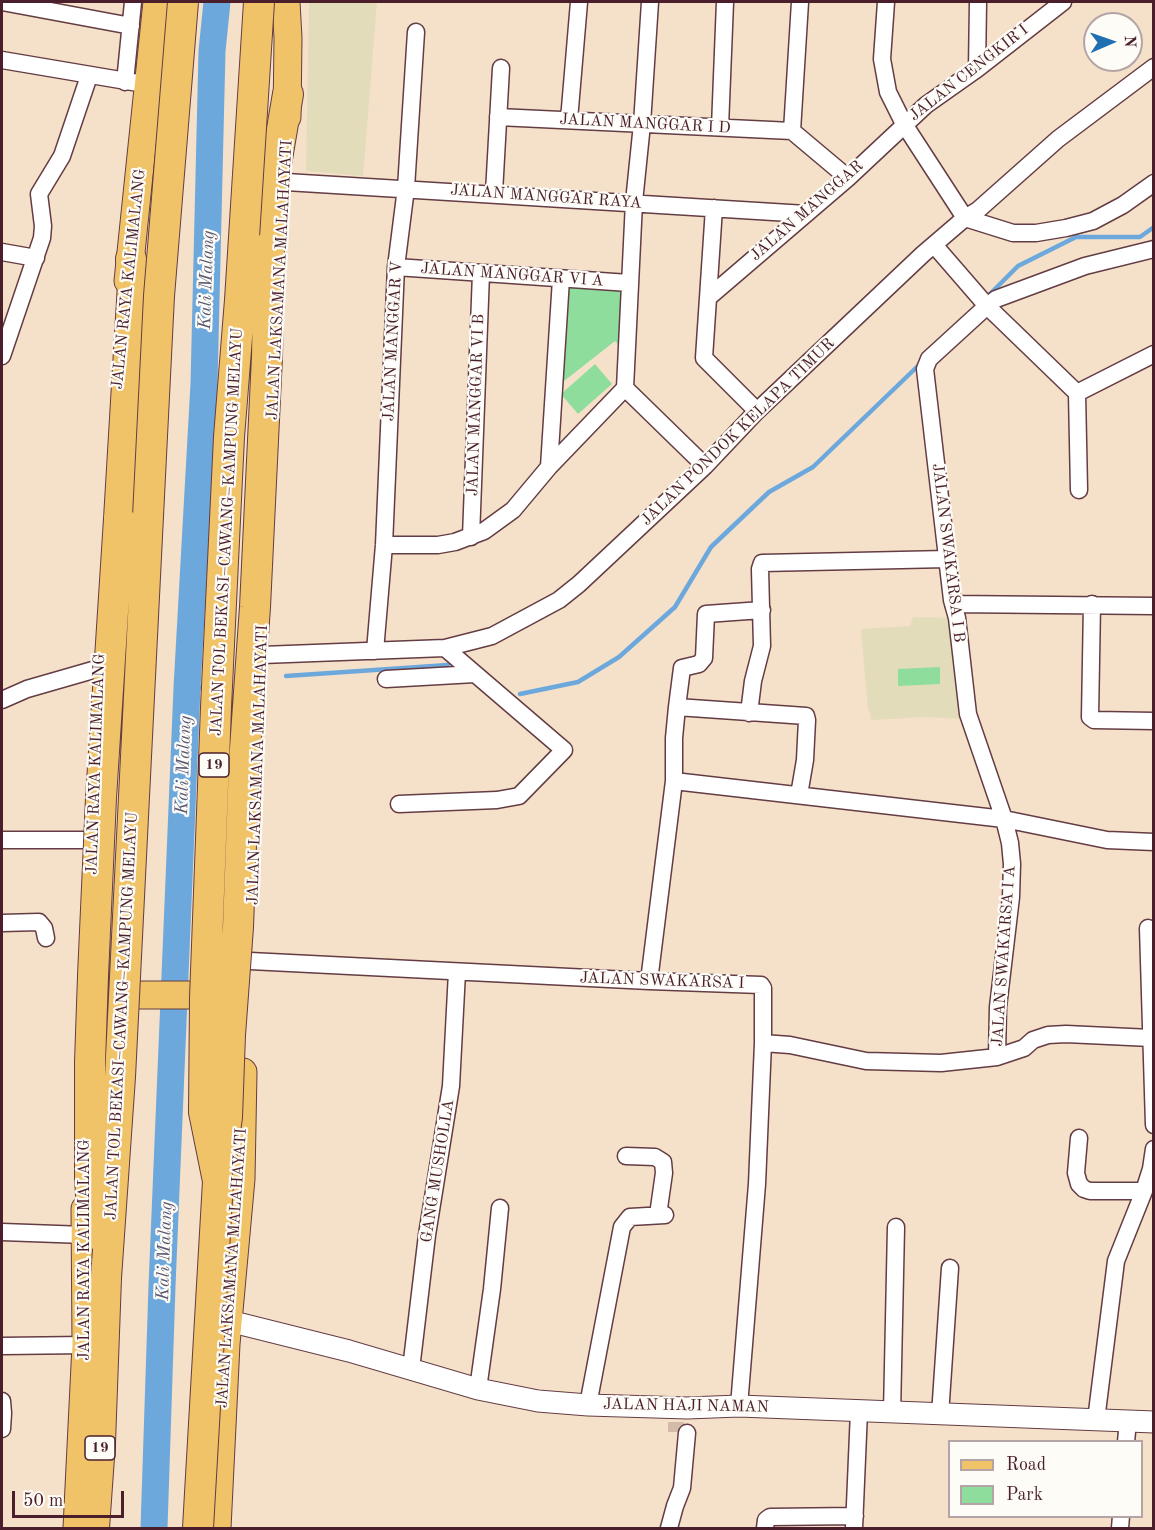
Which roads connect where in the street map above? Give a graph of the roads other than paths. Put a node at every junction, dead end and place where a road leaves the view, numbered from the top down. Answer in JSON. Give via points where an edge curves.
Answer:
{"nodes":[{"id":1,"x":3,"y":2,"type":"edge"},
{"id":2,"x":133,"y":2,"type":"edge"},
{"id":3,"x":157,"y":2,"type":"edge"},
{"id":4,"x":183,"y":2,"type":"edge"},
{"id":5,"x":259,"y":2,"type":"edge"},
{"id":6,"x":285,"y":2,"type":"edge"},
{"id":7,"x":579,"y":2,"type":"edge"},
{"id":8,"x":650,"y":2,"type":"edge"},
{"id":9,"x":725,"y":2,"type":"edge"},
{"id":10,"x":800,"y":2,"type":"edge"},
{"id":11,"x":886,"y":2,"type":"edge"},
{"id":12,"x":978,"y":2,"type":"edge"},
{"id":13,"x":1063,"y":2,"type":"edge"},
{"id":14,"x":131,"y":26,"type":"junction"},
{"id":15,"x":416,"y":32,"type":"dead end"},
{"id":16,"x":2,"y":60,"type":"edge"},
{"id":17,"x":1154,"y":67,"type":"edge"},
{"id":18,"x":501,"y":68,"type":"dead end"},
{"id":19,"x":977,"y":69,"type":"junction"},
{"id":20,"x":89,"y":76,"type":"junction"},
{"id":21,"x":137,"y":83,"type":"junction"},
{"id":22,"x":288,"y":94,"type":"junction"},
{"id":23,"x":498,"y":117,"type":"junction"},
{"id":24,"x":569,"y":120,"type":"junction"},
{"id":25,"x":642,"y":124,"type":"junction"},
{"id":26,"x":904,"y":124,"type":"junction"},
{"id":27,"x":720,"y":127,"type":"junction"},
{"id":28,"x":792,"y":131,"type":"junction"},
{"id":29,"x":848,"y":178,"type":"junction"},
{"id":30,"x":286,"y":182,"type":"junction"},
{"id":31,"x":1154,"y":183,"type":"edge"},
{"id":32,"x":406,"y":188,"type":"junction"},
{"id":33,"x":494,"y":193,"type":"junction"},
{"id":34,"x":634,"y":202,"type":"junction"},
{"id":35,"x":714,"y":208,"type":"junction"},
{"id":36,"x":806,"y":214,"type":"junction"},
{"id":37,"x":965,"y":218,"type":"junction"},
{"id":38,"x":935,"y":246,"type":"junction"},
{"id":39,"x":1154,"y":249,"type":"edge"},
{"id":40,"x":2,"y":252,"type":"edge"},
{"id":41,"x":36,"y":258,"type":"junction"},
{"id":42,"x":130,"y":259,"type":"junction"},
{"id":43,"x":396,"y":267,"type":"junction"},
{"id":44,"x":481,"y":273,"type":"junction"},
{"id":45,"x":561,"y":279,"type":"junction"},
{"id":46,"x":629,"y":283,"type":"junction"},
{"id":47,"x":709,"y":297,"type":"junction"},
{"id":48,"x":989,"y":303,"type":"junction"},
{"id":49,"x":1154,"y":354,"type":"edge"},
{"id":50,"x":2,"y":356,"type":"edge"},
{"id":51,"x":626,"y":388,"type":"junction"},
{"id":52,"x":1077,"y":393,"type":"junction"},
{"id":53,"x":757,"y":411,"type":"junction"},
{"id":54,"x":705,"y":466,"type":"junction"},
{"id":55,"x":549,"y":467,"type":"junction"},
{"id":56,"x":1078,"y":490,"type":"dead end"},
{"id":57,"x":471,"y":537,"type":"junction"},
{"id":58,"x":384,"y":545,"type":"junction"},
{"id":59,"x":947,"y":559,"type":"junction"},
{"id":60,"x":953,"y":604,"type":"junction"},
{"id":61,"x":1092,"y":604,"type":"junction"},
{"id":62,"x":1154,"y":606,"type":"edge"},
{"id":63,"x":762,"y":610,"type":"junction"},
{"id":64,"x":445,"y":648,"type":"junction"},
{"id":65,"x":375,"y":651,"type":"junction"},
{"id":66,"x":262,"y":655,"type":"junction"},
{"id":67,"x":100,"y":668,"type":"junction"},
{"id":68,"x":475,"y":674,"type":"junction"},
{"id":69,"x":386,"y":679,"type":"dead end"},
{"id":70,"x":2,"y":700,"type":"edge"},
{"id":71,"x":677,"y":707,"type":"junction"},
{"id":72,"x":749,"y":713,"type":"junction"},
{"id":73,"x":1154,"y":721,"type":"edge"},
{"id":74,"x":674,"y":781,"type":"junction"},
{"id":75,"x":798,"y":795,"type":"junction"},
{"id":76,"x":399,"y":804,"type":"dead end"},
{"id":77,"x":1004,"y":819,"type":"junction"},
{"id":78,"x":2,"y":840,"type":"edge"},
{"id":79,"x":94,"y":840,"type":"junction"},
{"id":80,"x":1154,"y":842,"type":"edge"},
{"id":81,"x":2,"y":922,"type":"edge"},
{"id":82,"x":1148,"y":928,"type":"dead end"},
{"id":83,"x":46,"y":938,"type":"dead end"},
{"id":84,"x":250,"y":961,"type":"junction"},
{"id":85,"x":457,"y":972,"type":"junction"},
{"id":86,"x":649,"y":981,"type":"junction"},
{"id":87,"x":85,"y":995,"type":"junction"},
{"id":88,"x":240,"y":995,"type":"junction"},
{"id":89,"x":1151,"y":1038,"type":"junction"},
{"id":90,"x":763,"y":1043,"type":"junction"},
{"id":91,"x":997,"y":1057,"type":"junction"},
{"id":92,"x":1154,"y":1125,"type":"edge"},
{"id":93,"x":1079,"y":1138,"type":"dead end"},
{"id":94,"x":1154,"y":1149,"type":"edge"},
{"id":95,"x":626,"y":1156,"type":"dead end"},
{"id":96,"x":218,"y":1181,"type":"junction"},
{"id":97,"x":1144,"y":1191,"type":"junction"},
{"id":98,"x":500,"y":1208,"type":"dead end"},
{"id":99,"x":896,"y":1227,"type":"dead end"},
{"id":100,"x":2,"y":1232,"type":"edge"},
{"id":101,"x":86,"y":1235,"type":"junction"},
{"id":102,"x":950,"y":1268,"type":"dead end"},
{"id":103,"x":106,"y":1278,"type":"junction"},
{"id":104,"x":229,"y":1321,"type":"junction"},
{"id":105,"x":86,"y":1345,"type":"junction"},
{"id":106,"x":2,"y":1346,"type":"edge"},
{"id":107,"x":411,"y":1369,"type":"junction"},
{"id":108,"x":478,"y":1389,"type":"junction"},
{"id":109,"x":2,"y":1401,"type":"edge"},
{"id":110,"x":588,"y":1405,"type":"junction"},
{"id":111,"x":740,"y":1406,"type":"junction"},
{"id":112,"x":859,"y":1411,"type":"junction"},
{"id":113,"x":892,"y":1413,"type":"junction"},
{"id":114,"x":940,"y":1415,"type":"junction"},
{"id":115,"x":1096,"y":1420,"type":"junction"},
{"id":116,"x":681,"y":1421,"type":"junction"},
{"id":117,"x":1154,"y":1422,"type":"edge"},
{"id":118,"x":2,"y":1429,"type":"edge"},
{"id":119,"x":1127,"y":1431,"type":"edge"},
{"id":120,"x":854,"y":1522,"type":"edge"},
{"id":121,"x":77,"y":1528,"type":"edge"},
{"id":122,"x":94,"y":1528,"type":"edge"},
{"id":123,"x":198,"y":1528,"type":"edge"},
{"id":124,"x":217,"y":1528,"type":"edge"},
{"id":125,"x":669,"y":1528,"type":"edge"},
{"id":126,"x":765,"y":1528,"type":"edge"}],
"edges":[{"from":1,"to":14,"type":"street"},
{"from":2,"to":14,"type":"street"},
{"from":3,"to":21,"type":"main road","name":"JALAN RAYA KALIMALANG"},
{"from":4,"to":103,"type":"highway","name":"JALAN TOL BEKASI–CAWANG–KAMPUNG MELAYU","number":"19","bridge":true,"via":[[159,296],[120,1077]]},
{"from":5,"to":96,"type":"highway","name":"JALAN TOL BEKASI–CAWANG–KAMPUNG MELAYU","number":"19","bridge":true,"via":[[229,437],[205,998],[204,1112]]},
{"from":6,"to":22,"type":"main road","name":"JALAN LAKSAMANA MALAHAYATI"},
{"from":7,"to":24,"type":"street"},
{"from":8,"to":25,"type":"street"},
{"from":9,"to":27,"type":"street"},
{"from":10,"to":28,"type":"street"},
{"from":11,"to":26,"type":"street","via":[[884,74]]},
{"from":12,"to":19,"type":"street"},
{"from":13,"to":19,"type":"street","name":"JALAN CENGKIR I"},
{"from":14,"to":21,"type":"street"},
{"from":15,"to":32,"type":"street","name":"JALAN MANGGAR V"},
{"from":16,"to":20,"type":"street"},
{"from":17,"to":37,"type":"street","name":"JALAN PONDOK KELAPA TIMUR","via":[[1058,139]]},
{"from":18,"to":23,"type":"street"},
{"from":19,"to":26,"type":"street","name":"JALAN CENGKIR I"},
{"from":20,"to":21,"type":"street"},
{"from":20,"to":41,"type":"street","via":[[62,156],[39,194],[43,231]]},
{"from":21,"to":42,"type":"main road","name":"JALAN RAYA KALIMALANG"},
{"from":22,"to":30,"type":"main road","name":"JALAN LAKSAMANA MALAHAYATI"},
{"from":22,"to":96,"type":"highway","bridge":true,"via":[[274,176],[269,247],[238,927],[227,1117]]},
{"from":23,"to":24,"type":"street","name":"JALAN MANGGAR I D"},
{"from":23,"to":33,"type":"street"},
{"from":24,"to":25,"type":"street","name":"JALAN MANGGAR I D"},
{"from":25,"to":27,"type":"street","name":"JALAN MANGGAR I D"},
{"from":25,"to":34,"type":"street"},
{"from":26,"to":29,"type":"street","name":"JALAN MANGGAR"},
{"from":26,"to":37,"type":"street"},
{"from":27,"to":28,"type":"street","name":"JALAN MANGGAR I D"},
{"from":28,"to":29,"type":"street"},
{"from":29,"to":36,"type":"street","name":"JALAN MANGGAR"},
{"from":30,"to":32,"type":"street","name":"JALAN MANGGAR RAYA"},
{"from":30,"to":66,"type":"main road","name":"JALAN LAKSAMANA MALAHAYATI"},
{"from":31,"to":37,"type":"street","via":[[1123,205],[1066,228],[1013,232]]},
{"from":32,"to":33,"type":"street","name":"JALAN MANGGAR RAYA"},
{"from":32,"to":43,"type":"street","name":"JALAN MANGGAR V"},
{"from":33,"to":34,"type":"street","name":"JALAN MANGGAR RAYA"},
{"from":34,"to":35,"type":"street","name":"JALAN MANGGAR RAYA"},
{"from":34,"to":46,"type":"street"},
{"from":35,"to":36,"type":"street","name":"JALAN MANGGAR RAYA"},
{"from":35,"to":47,"type":"street"},
{"from":36,"to":47,"type":"street","name":"JALAN MANGGAR"},
{"from":37,"to":38,"type":"street","name":"JALAN PONDOK KELAPA TIMUR"},
{"from":38,"to":48,"type":"street"},
{"from":38,"to":53,"type":"street","name":"JALAN PONDOK KELAPA TIMUR"},
{"from":39,"to":48,"type":"street","via":[[1085,266]]},
{"from":40,"to":41,"type":"street"},
{"from":41,"to":50,"type":"street"},
{"from":42,"to":67,"type":"main road","name":"JALAN RAYA KALIMALANG","via":[[111,459]]},
{"from":42,"to":103,"type":"highway","bridge":true,"via":[[133,284],[102,786],[90,1062],[93,1223]]},
{"from":43,"to":44,"type":"street","name":"JALAN MANGGAR VI A"},
{"from":43,"to":58,"type":"street","name":"JALAN MANGGAR V"},
{"from":44,"to":45,"type":"street","name":"JALAN MANGGAR VI A"},
{"from":44,"to":57,"type":"street","name":"JALAN MANGGAR VI B"},
{"from":45,"to":46,"type":"street","name":"JALAN MANGGAR VI A"},
{"from":45,"to":55,"type":"street"},
{"from":46,"to":51,"type":"street"},
{"from":47,"to":53,"type":"street","via":[[704,358]]},
{"from":48,"to":52,"type":"street"},
{"from":48,"to":59,"type":"street","name":"JALAN SWAKARSA I B","via":[[930,359],[925,369]]},
{"from":49,"to":52,"type":"street"},
{"from":51,"to":54,"type":"street"},
{"from":51,"to":55,"type":"street"},
{"from":52,"to":56,"type":"street"},
{"from":53,"to":54,"type":"street","name":"JALAN PONDOK KELAPA TIMUR"},
{"from":54,"to":64,"type":"street","name":"JALAN PONDOK KELAPA TIMUR","via":[[559,600],[492,636]]},
{"from":55,"to":57,"type":"street","via":[[513,510]]},
{"from":57,"to":58,"type":"street","via":[[438,545]]},
{"from":58,"to":65,"type":"street","name":"JALAN MANGGAR V"},
{"from":59,"to":60,"type":"street","name":"JALAN SWAKARSA I B"},
{"from":59,"to":63,"type":"street","via":[[764,563],[760,569]]},
{"from":60,"to":61,"type":"street"},
{"from":60,"to":77,"type":"street","name":"JALAN SWAKARSA I B","via":[[970,723]]},
{"from":61,"to":62,"type":"street"},
{"from":61,"to":73,"type":"street","via":[[1090,717]]},
{"from":63,"to":71,"type":"street","via":[[706,614],[704,658],[699,664],[682,668]]},
{"from":63,"to":72,"type":"street","via":[[762,646]]},
{"from":64,"to":65,"type":"street","name":"JALAN PONDOK KELAPA TIMUR"},
{"from":64,"to":68,"type":"street"},
{"from":65,"to":66,"type":"street","name":"JALAN PONDOK KELAPA TIMUR"},
{"from":66,"to":84,"type":"main road","name":"JALAN LAKSAMANA MALAHAYATI"},
{"from":67,"to":70,"type":"street"},
{"from":67,"to":79,"type":"main road","name":"JALAN RAYA KALIMALANG"},
{"from":68,"to":69,"type":"street"},
{"from":68,"to":76,"type":"street","via":[[564,750],[519,796]]},
{"from":71,"to":72,"type":"street"},
{"from":71,"to":74,"type":"street"},
{"from":72,"to":75,"type":"street","via":[[807,717]]},
{"from":74,"to":75,"type":"street"},
{"from":74,"to":86,"type":"street"},
{"from":75,"to":77,"type":"street"},
{"from":77,"to":80,"type":"street","via":[[1107,840]]},
{"from":77,"to":91,"type":"street","name":"JALAN SWAKARSA I A","via":[[1012,880],[1000,986]]},
{"from":78,"to":79,"type":"street"},
{"from":79,"to":87,"type":"main road","name":"JALAN RAYA KALIMALANG"},
{"from":81,"to":83,"type":"street","via":[[39,922]]},
{"from":82,"to":89,"type":"street"},
{"from":84,"to":85,"type":"street","name":"JALAN SWAKARSA I"},
{"from":84,"to":88,"type":"main road","name":"JALAN LAKSAMANA MALAHAYATI"},
{"from":85,"to":86,"type":"street","name":"JALAN SWAKARSA I"},
{"from":85,"to":107,"type":"street","name":"GANG MUSHOLLA","via":[[451,1086]]},
{"from":86,"to":90,"type":"street","name":"JALAN SWAKARSA I","via":[[761,985]]},
{"from":87,"to":88,"type":"main road"},
{"from":87,"to":101,"type":"main road","name":"JALAN RAYA KALIMALANG"},
{"from":88,"to":104,"type":"main road","name":"JALAN LAKSAMANA MALAHAYATI","via":[[241,1179]]},
{"from":89,"to":91,"type":"street","name":"JALAN SWAKARSA I A","via":[[1048,1035]]},
{"from":89,"to":92,"type":"street"},
{"from":90,"to":91,"type":"street","name":"JALAN SWAKARSA I A","via":[[887,1063]]},
{"from":90,"to":111,"type":"street","name":"JALAN SWAKARSA I"},
{"from":93,"to":97,"type":"street","via":[[1076,1173],[1084,1189]]},
{"from":94,"to":97,"type":"street"},
{"from":95,"to":110,"type":"street","via":[[663,1161],[661,1215],[630,1217],[622,1227]]},
{"from":96,"to":123,"type":"highway","name":"JALAN TOL BEKASI–CAWANG–KAMPUNG MELAYU","number":"19","bridge":true},
{"from":97,"to":115,"type":"street","via":[[1116,1261]]},
{"from":98,"to":108,"type":"street"},
{"from":99,"to":113,"type":"street"},
{"from":100,"to":101,"type":"street"},
{"from":101,"to":105,"type":"main road","name":"JALAN RAYA KALIMALANG"},
{"from":102,"to":114,"type":"street"},
{"from":103,"to":122,"type":"highway","name":"JALAN TOL BEKASI–CAWANG–KAMPUNG MELAYU","number":"19"},
{"from":104,"to":107,"type":"street","name":"JALAN HAJI NAMAN"},
{"from":104,"to":124,"type":"main road","name":"JALAN LAKSAMANA MALAHAYATI"},
{"from":105,"to":106,"type":"street"},
{"from":105,"to":121,"type":"main road","name":"JALAN RAYA KALIMALANG"},
{"from":107,"to":108,"type":"street","name":"JALAN HAJI NAMAN"},
{"from":108,"to":110,"type":"street","name":"JALAN HAJI NAMAN","via":[[538,1401]]},
{"from":109,"to":118,"type":"street"},
{"from":110,"to":116,"type":"street","name":"JALAN HAJI NAMAN"},
{"from":111,"to":112,"type":"street","name":"JALAN HAJI NAMAN"},
{"from":111,"to":116,"type":"street","name":"JALAN HAJI NAMAN"},
{"from":112,"to":113,"type":"street","name":"JALAN HAJI NAMAN"},
{"from":112,"to":120,"type":"street"},
{"from":113,"to":114,"type":"street","name":"JALAN HAJI NAMAN"},
{"from":114,"to":115,"type":"street","name":"JALAN HAJI NAMAN"},
{"from":115,"to":119,"type":"street","name":"JALAN HAJI NAMAN"},
{"from":116,"to":125,"type":"street","via":[[672,1487],[675,1506]]},
{"from":117,"to":119,"type":"street","name":"JALAN HAJI NAMAN"},
{"from":120,"to":126,"type":"street","via":[[770,1517]]}]}
